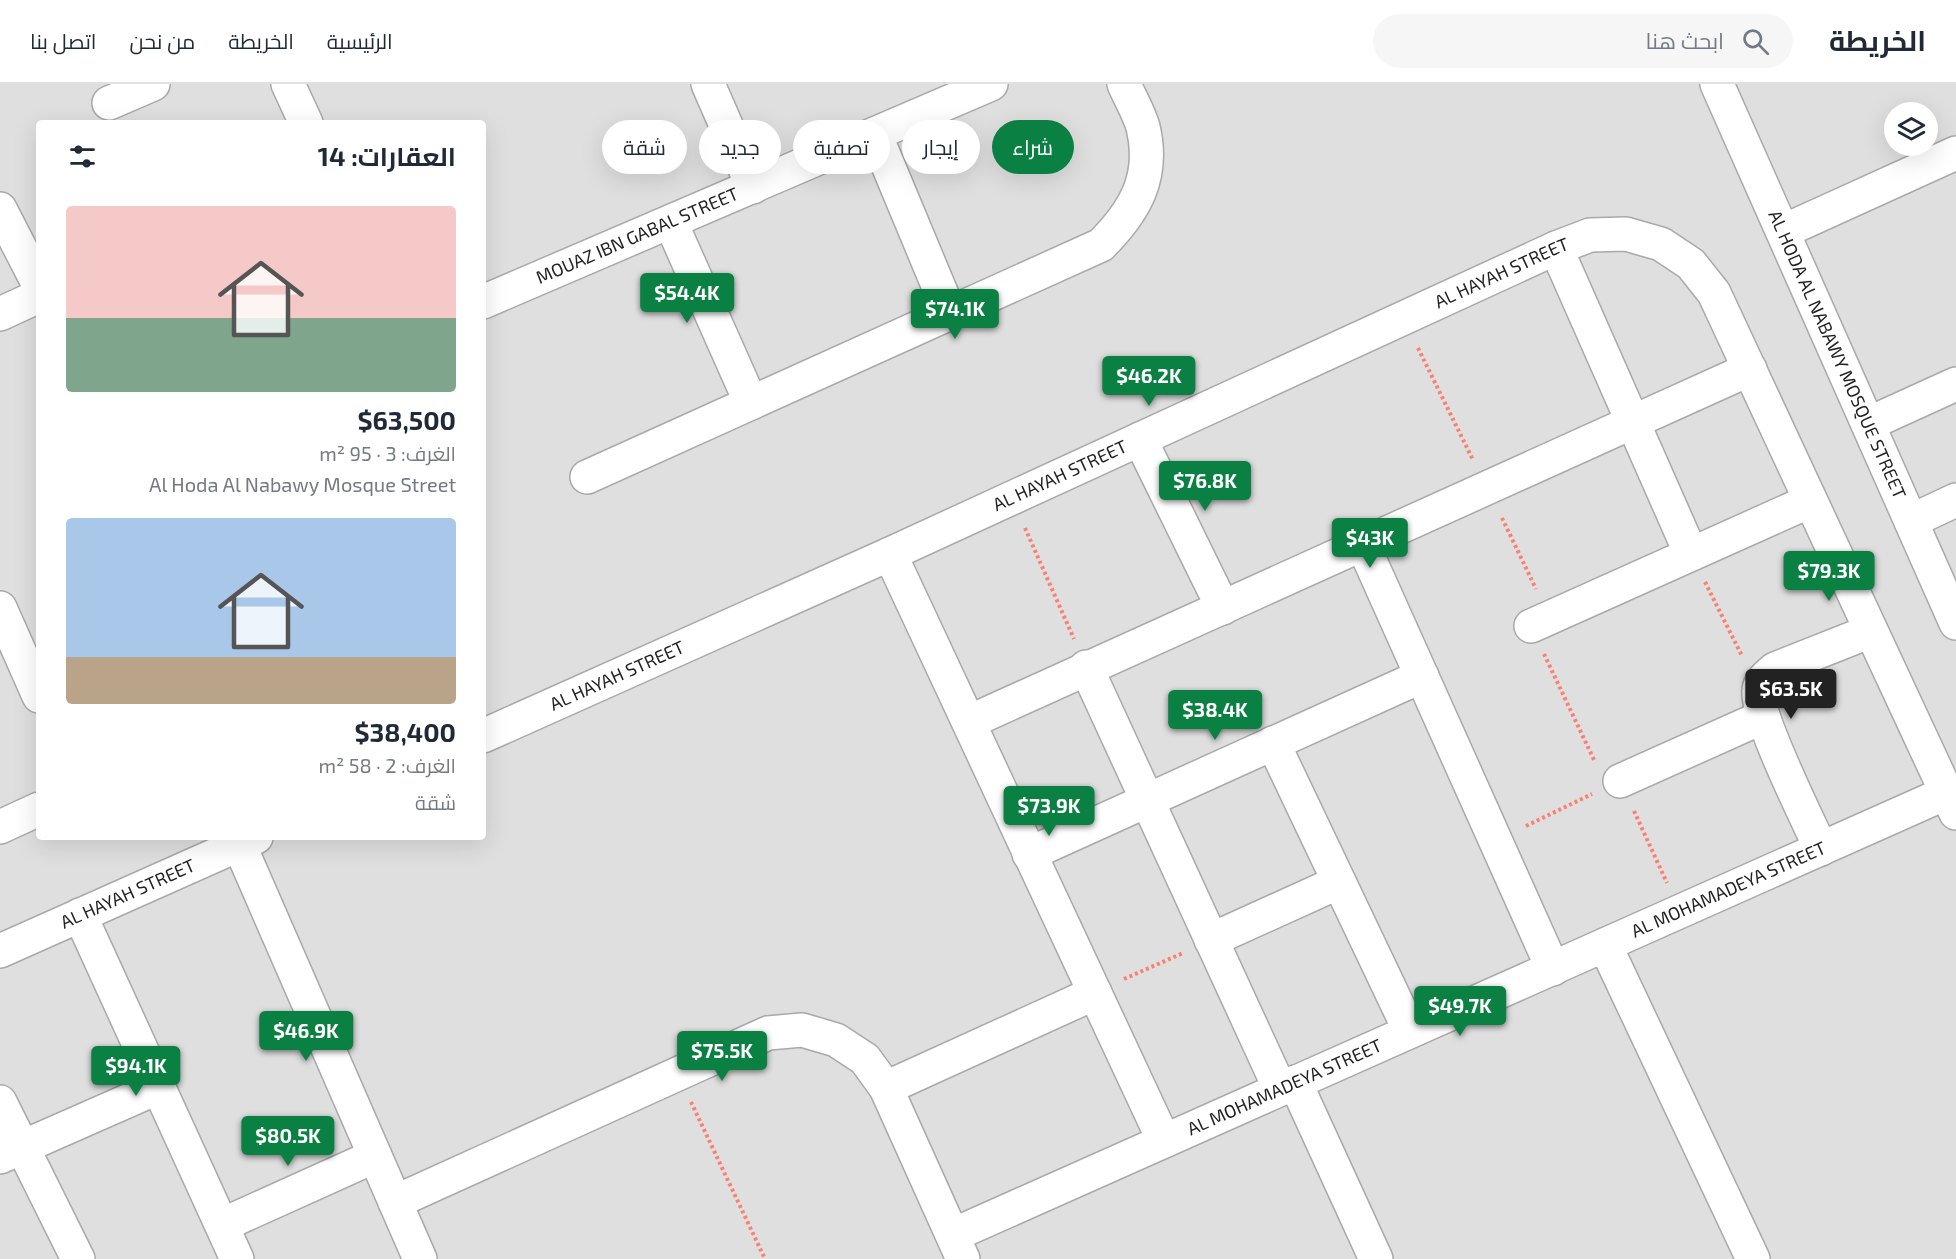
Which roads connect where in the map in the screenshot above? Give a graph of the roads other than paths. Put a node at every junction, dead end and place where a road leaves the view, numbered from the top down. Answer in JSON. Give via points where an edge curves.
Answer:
{"nodes":[{"id":1,"x":153,"y":84,"type":"edge"},
{"id":2,"x":288,"y":84,"type":"edge"},
{"id":3,"x":708,"y":84,"type":"edge"},
{"id":4,"x":991,"y":84,"type":"edge"},
{"id":5,"x":1124,"y":84,"type":"edge"},
{"id":6,"x":1717,"y":84,"type":"edge"},
{"id":7,"x":947,"y":92,"type":"edge"},
{"id":8,"x":107,"y":103,"type":"edge"},
{"id":9,"x":305,"y":120,"type":"edge"},
{"id":10,"x":890,"y":125,"type":"edge"},
{"id":11,"x":1956,"y":153,"type":"edge"},
{"id":12,"x":793,"y":170,"type":"edge"},
{"id":13,"x":890,"y":170,"type":"edge"},
{"id":14,"x":753,"y":188,"type":"junction"},
{"id":15,"x":0,"y":208,"type":"edge"},
{"id":16,"x":671,"y":224,"type":"junction"},
{"id":17,"x":1784,"y":231,"type":"junction"},
{"id":18,"x":1556,"y":248,"type":"junction"},
{"id":19,"x":36,"y":279,"type":"edge"},
{"id":20,"x":36,"y":297,"type":"edge"},
{"id":21,"x":486,"y":301,"type":"edge"},
{"id":22,"x":0,"y":314,"type":"edge"},
{"id":23,"x":950,"y":314,"type":"junction"},
{"id":24,"x":1750,"y":369,"type":"junction"},
{"id":25,"x":1956,"y":384,"type":"edge"},
{"id":26,"x":751,"y":404,"type":"junction"},
{"id":27,"x":1633,"y":423,"type":"junction"},
{"id":28,"x":1868,"y":424,"type":"junction"},
{"id":29,"x":1140,"y":439,"type":"junction"},
{"id":30,"x":587,"y":477,"type":"dead end"},
{"id":31,"x":1956,"y":500,"type":"edge"},
{"id":32,"x":1810,"y":501,"type":"junction"},
{"id":33,"x":1911,"y":521,"type":"junction"},
{"id":34,"x":1363,"y":545,"type":"junction"},
{"id":35,"x":890,"y":554,"type":"junction"},
{"id":36,"x":1691,"y":554,"type":"junction"},
{"id":37,"x":0,"y":608,"type":"edge"},
{"id":38,"x":1223,"y":608,"type":"junction"},
{"id":39,"x":1541,"y":622,"type":"road end"},
{"id":40,"x":1956,"y":623,"type":"edge"},
{"id":41,"x":1870,"y":631,"type":"junction"},
{"id":42,"x":1086,"y":667,"type":"junction"},
{"id":43,"x":1422,"y":676,"type":"junction"},
{"id":44,"x":36,"y":689,"type":"edge"},
{"id":45,"x":1761,"y":703,"type":"junction"},
{"id":46,"x":969,"y":722,"type":"junction"},
{"id":47,"x":486,"y":735,"type":"edge"},
{"id":48,"x":1273,"y":743,"type":"junction"},
{"id":49,"x":1613,"y":784,"type":"road end"},
{"id":50,"x":1147,"y":800,"type":"junction"},
{"id":51,"x":1951,"y":803,"type":"edge"},
{"id":52,"x":36,"y":810,"type":"edge"},
{"id":53,"x":0,"y":827,"type":"edge"},
{"id":54,"x":247,"y":841,"type":"edge"},
{"id":55,"x":1821,"y":849,"type":"junction"},
{"id":56,"x":1029,"y":854,"type":"junction"},
{"id":57,"x":1339,"y":882,"type":"junction"},
{"id":58,"x":80,"y":915,"type":"junction"},
{"id":59,"x":1211,"y":940,"type":"junction"},
{"id":60,"x":1605,"y":945,"type":"junction"},
{"id":61,"x":0,"y":951,"type":"edge"},
{"id":62,"x":1552,"y":969,"type":"junction"},
{"id":63,"x":1095,"y":993,"type":"junction"},
{"id":64,"x":1410,"y":1031,"type":"junction"},
{"id":65,"x":1288,"y":1086,"type":"junction"},
{"id":66,"x":159,"y":1088,"type":"junction"},
{"id":67,"x":886,"y":1088,"type":"junction"},
{"id":68,"x":0,"y":1102,"type":"edge"},
{"id":69,"x":1164,"y":1141,"type":"junction"},
{"id":70,"x":11,"y":1152,"type":"edge"},
{"id":71,"x":375,"y":1156,"type":"junction"},
{"id":72,"x":395,"y":1202,"type":"junction"},
{"id":73,"x":222,"y":1225,"type":"junction"},
{"id":74,"x":958,"y":1247,"type":"edge"},
{"id":75,"x":78,"y":1259,"type":"edge"},
{"id":76,"x":237,"y":1259,"type":"edge"},
{"id":77,"x":420,"y":1259,"type":"edge"},
{"id":78,"x":1376,"y":1259,"type":"edge"},
{"id":79,"x":1753,"y":1259,"type":"edge"}],
"edges":[{"from":1,"to":8,"type":"street"},
{"from":2,"to":9,"type":"street"},
{"from":3,"to":14,"type":"street"},
{"from":4,"to":7,"type":"street","name":"MOUAZ IBN GABAL STREET"},
{"from":5,"to":23,"type":"street","via":[[1143,127],[1146,159],[1140,192],[1125,221],[1101,245]]},
{"from":6,"to":17,"type":"street","name":"AL HODA AL NABAWY MOSQUE STREET"},
{"from":7,"to":10,"type":"street","name":"MOUAZ IBN GABAL STREET"},
{"from":11,"to":17,"type":"street"},
{"from":12,"to":14,"type":"street","name":"MOUAZ IBN GABAL STREET"},
{"from":13,"to":23,"type":"street"},
{"from":14,"to":16,"type":"street","name":"MOUAZ IBN GABAL STREET"},
{"from":15,"to":19,"type":"street"},
{"from":16,"to":21,"type":"street","name":"MOUAZ IBN GABAL STREET"},
{"from":16,"to":26,"type":"street"},
{"from":17,"to":28,"type":"street","name":"AL HODA AL NABAWY MOSQUE STREET"},
{"from":18,"to":24,"type":"street","name":"AL HAYAH STREET","via":[[1590,235],[1626,234],[1661,244],[1691,264],[1713,293]]},
{"from":18,"to":27,"type":"street"},
{"from":18,"to":29,"type":"street","name":"AL HAYAH STREET"},
{"from":20,"to":22,"type":"street"},
{"from":23,"to":26,"type":"street"},
{"from":24,"to":27,"type":"street"},
{"from":24,"to":32,"type":"street"},
{"from":25,"to":28,"type":"street"},
{"from":26,"to":30,"type":"street"},
{"from":27,"to":34,"type":"street"},
{"from":27,"to":36,"type":"street"},
{"from":28,"to":33,"type":"street","name":"AL HODA AL NABAWY MOSQUE STREET"},
{"from":29,"to":35,"type":"street","name":"AL HAYAH STREET"},
{"from":29,"to":38,"type":"street"},
{"from":31,"to":33,"type":"street"},
{"from":32,"to":36,"type":"street"},
{"from":32,"to":41,"type":"street"},
{"from":33,"to":40,"type":"street","name":"AL HODA AL NABAWY MOSQUE STREET"},
{"from":34,"to":38,"type":"street"},
{"from":34,"to":43,"type":"street"},
{"from":35,"to":46,"type":"street"},
{"from":35,"to":47,"type":"street","name":"AL HAYAH STREET"},
{"from":36,"to":39,"type":"street"},
{"from":37,"to":44,"type":"street"},
{"from":38,"to":42,"type":"street"},
{"from":41,"to":45,"type":"street","via":[[1775,669],[1764,678]]},
{"from":41,"to":51,"type":"street"},
{"from":42,"to":46,"type":"street"},
{"from":42,"to":50,"type":"street"},
{"from":43,"to":48,"type":"street"},
{"from":43,"to":62,"type":"street"},
{"from":45,"to":49,"type":"street"},
{"from":45,"to":55,"type":"street"},
{"from":46,"to":56,"type":"street"},
{"from":48,"to":50,"type":"street"},
{"from":48,"to":57,"type":"street"},
{"from":50,"to":56,"type":"street"},
{"from":50,"to":59,"type":"street"},
{"from":51,"to":55,"type":"street","name":"AL MOHAMADEYA STREET"},
{"from":52,"to":53,"type":"street"},
{"from":54,"to":58,"type":"street","name":"AL HAYAH STREET"},
{"from":54,"to":71,"type":"street"},
{"from":55,"to":60,"type":"street","name":"AL MOHAMADEYA STREET"},
{"from":56,"to":63,"type":"street"},
{"from":57,"to":59,"type":"street"},
{"from":57,"to":64,"type":"street"},
{"from":58,"to":61,"type":"street","name":"AL HAYAH STREET"},
{"from":58,"to":66,"type":"street"},
{"from":59,"to":65,"type":"street"},
{"from":60,"to":62,"type":"street","name":"AL MOHAMADEYA STREET"},
{"from":60,"to":79,"type":"street"},
{"from":62,"to":64,"type":"street","name":"AL MOHAMADEYA STREET"},
{"from":63,"to":67,"type":"street"},
{"from":63,"to":69,"type":"street"},
{"from":64,"to":65,"type":"street","name":"AL MOHAMADEYA STREET"},
{"from":65,"to":69,"type":"street","name":"AL MOHAMADEYA STREET"},
{"from":65,"to":78,"type":"street"},
{"from":66,"to":70,"type":"street"},
{"from":66,"to":73,"type":"street"},
{"from":67,"to":72,"type":"street","via":[[865,1059],[836,1040],[802,1030],[768,1033]]},
{"from":67,"to":74,"type":"street"},
{"from":68,"to":70,"type":"street"},
{"from":69,"to":74,"type":"street","name":"AL MOHAMADEYA STREET"},
{"from":70,"to":75,"type":"street"},
{"from":71,"to":72,"type":"street"},
{"from":71,"to":73,"type":"street"},
{"from":72,"to":77,"type":"street"},
{"from":73,"to":76,"type":"street"}]}
